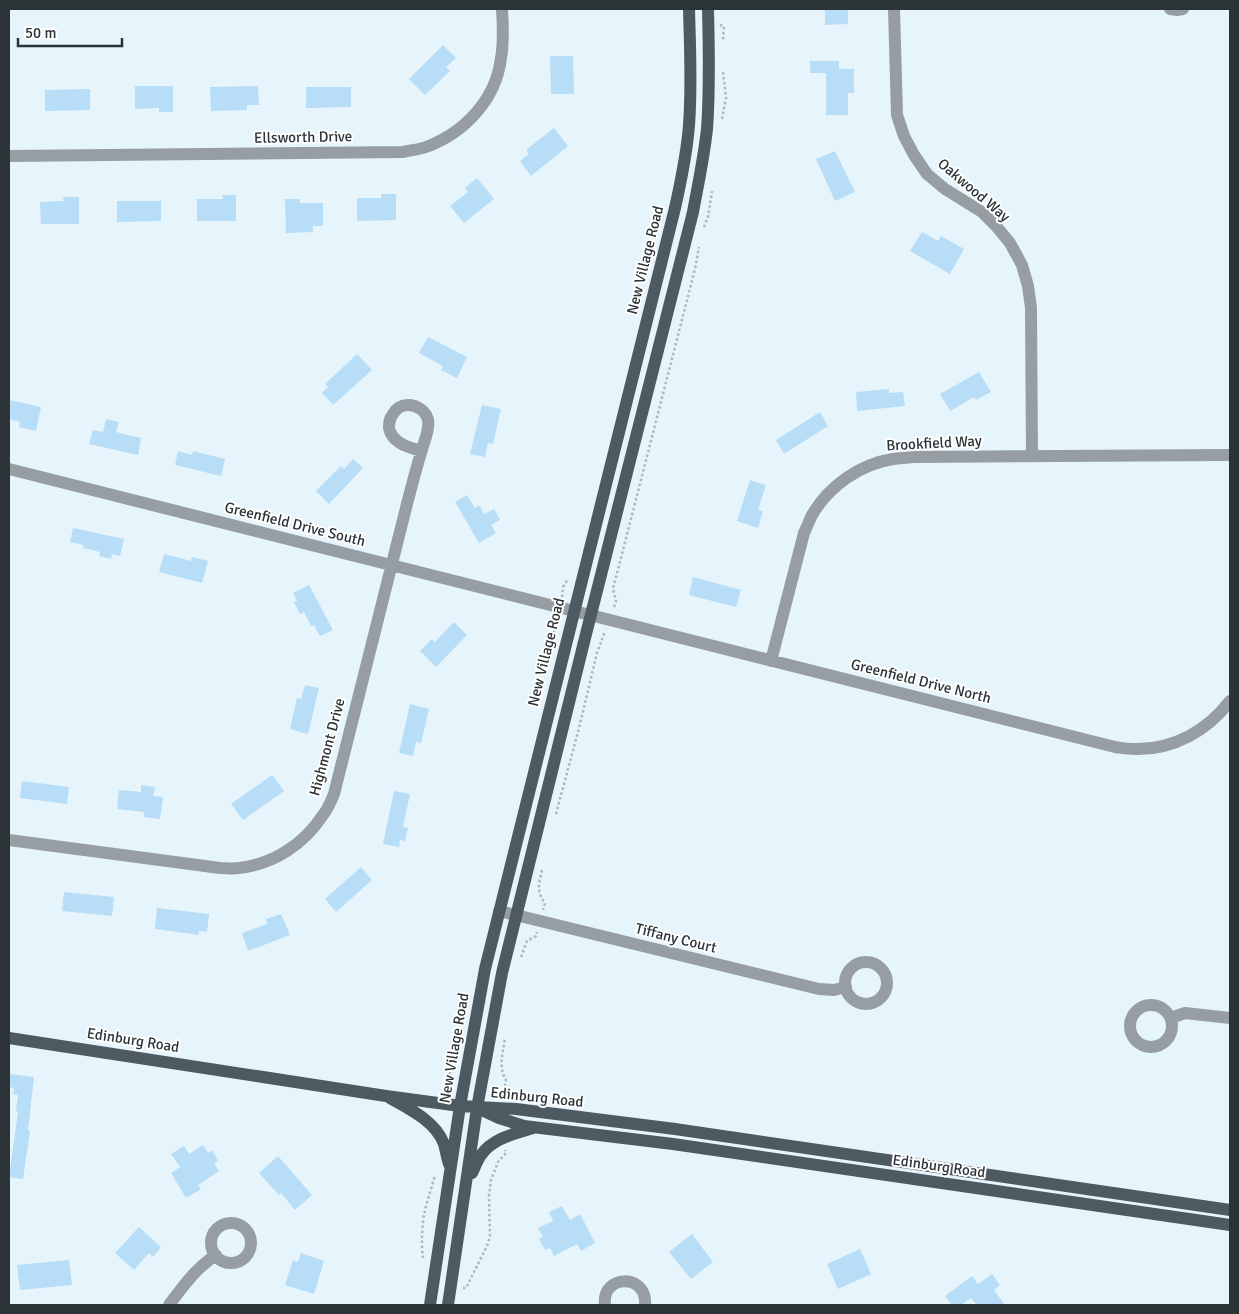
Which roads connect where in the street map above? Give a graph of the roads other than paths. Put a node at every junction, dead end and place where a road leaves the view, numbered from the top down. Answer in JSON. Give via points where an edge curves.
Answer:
{"nodes":[{"id":1,"x":502,"y":9,"type":"edge"},
{"id":2,"x":689,"y":9,"type":"edge"},
{"id":3,"x":894,"y":9,"type":"edge"},
{"id":4,"x":1170,"y":9,"type":"edge"},
{"id":5,"x":1184,"y":9,"type":"edge"},
{"id":6,"x":708,"y":15,"type":"edge"},
{"id":7,"x":9,"y":156,"type":"edge"},
{"id":8,"x":421,"y":451,"type":"dead end"},
{"id":9,"x":1230,"y":455,"type":"edge"},
{"id":10,"x":1032,"y":456,"type":"junction"},
{"id":11,"x":9,"y":468,"type":"edge"},
{"id":12,"x":391,"y":565,"type":"junction"},
{"id":13,"x":574,"y":611,"type":"junction"},
{"id":14,"x":591,"y":616,"type":"junction"},
{"id":15,"x":771,"y":661,"type":"junction"},
{"id":16,"x":1230,"y":701,"type":"edge"},
{"id":17,"x":9,"y":840,"type":"edge"},
{"id":18,"x":499,"y":911,"type":"junction"},
{"id":19,"x":516,"y":916,"type":"junction"},
{"id":20,"x":846,"y":987,"type":"dead end"},
{"id":21,"x":1171,"y":1018,"type":"dead end"},
{"id":22,"x":1230,"y":1018,"type":"edge"},
{"id":23,"x":9,"y":1038,"type":"edge"},
{"id":24,"x":386,"y":1096,"type":"junction"},
{"id":25,"x":460,"y":1106,"type":"junction"},
{"id":26,"x":477,"y":1108,"type":"junction"},
{"id":27,"x":536,"y":1128,"type":"junction"},
{"id":28,"x":449,"y":1178,"type":"junction"},
{"id":29,"x":466,"y":1184,"type":"junction"},
{"id":30,"x":1230,"y":1210,"type":"edge"},
{"id":31,"x":1230,"y":1225,"type":"edge"},
{"id":32,"x":216,"y":1255,"type":"dead end"},
{"id":33,"x":169,"y":1305,"type":"edge"},
{"id":34,"x":430,"y":1305,"type":"edge"},
{"id":35,"x":448,"y":1305,"type":"edge"},
{"id":36,"x":605,"y":1305,"type":"edge"},
{"id":37,"x":645,"y":1305,"type":"edge"}],
"edges":[{"from":1,"to":7,"type":"street","name":"Ellsworth Drive","via":[[501,60],[488,96],[460,129],[424,148],[403,152]]},
{"from":2,"to":13,"type":"main road","name":"New Village Road","via":[[690,100],[684,168]]},
{"from":3,"to":10,"type":"street","name":"Oakwood Way","via":[[897,115],[914,156],[944,189],[982,212],[996,226],[1022,265],[1031,308]]},
{"from":4,"to":5,"type":"street"},
{"from":6,"to":14,"type":"main road","via":[[707,128],[701,170]]},
{"from":8,"to":12,"type":"street","name":"Highmont Drive"},
{"from":9,"to":10,"type":"street","name":"Brookfield Way"},
{"from":10,"to":15,"type":"street","name":"Brookfield Way","via":[[893,459],[873,464],[838,484],[812,515],[804,533]]},
{"from":11,"to":12,"type":"street","name":"Greenfield Drive South"},
{"from":12,"to":13,"type":"street","name":"Greenfield Drive South"},
{"from":12,"to":17,"type":"street","name":"Highmont Drive","via":[[334,794],[325,813],[297,844],[261,864],[220,868]]},
{"from":13,"to":14,"type":"street","name":"Greenfield Drive South"},
{"from":13,"to":18,"type":"main road","name":"New Village Road"},
{"from":14,"to":15,"type":"street","name":"Greenfield Drive North"},
{"from":14,"to":19,"type":"main road"},
{"from":15,"to":16,"type":"street","name":"Greenfield Drive North","via":[[1115,747],[1135,749],[1172,744],[1191,736],[1222,712]]},
{"from":18,"to":19,"type":"street","name":"Tiffany Court"},
{"from":18,"to":25,"type":"main road","name":"New Village Road"},
{"from":19,"to":20,"type":"street","name":"Tiffany Court","via":[[819,989]]},
{"from":19,"to":26,"type":"main road"},
{"from":21,"to":22,"type":"street","via":[[1185,1014]]},
{"from":23,"to":24,"type":"main road","name":"Edinburg Road"},
{"from":24,"to":25,"type":"main road","name":"Edinburg Road"},
{"from":24,"to":28,"type":"main road","via":[[434,1128],[444,1144]]},
{"from":25,"to":26,"type":"main road","name":"Edinburg Road"},
{"from":25,"to":28,"type":"main road","name":"New Village Road"},
{"from":26,"to":27,"type":"main road","name":"Edinburg Road"},
{"from":26,"to":29,"type":"main road"},
{"from":26,"to":30,"type":"main road","name":"Edinburg Road","via":[[675,1129]]},
{"from":27,"to":29,"type":"main road","via":[[500,1139],[487,1147]]},
{"from":27,"to":31,"type":"main road","name":"Edinburg Road","via":[[673,1144]]},
{"from":28,"to":34,"type":"main road","name":"New Village Road"},
{"from":29,"to":35,"type":"main road"},
{"from":32,"to":33,"type":"street","via":[[185,1283]]},
{"from":36,"to":37,"type":"street","via":[[608,1290],[625,1281],[636,1284],[644,1292]]}]}
